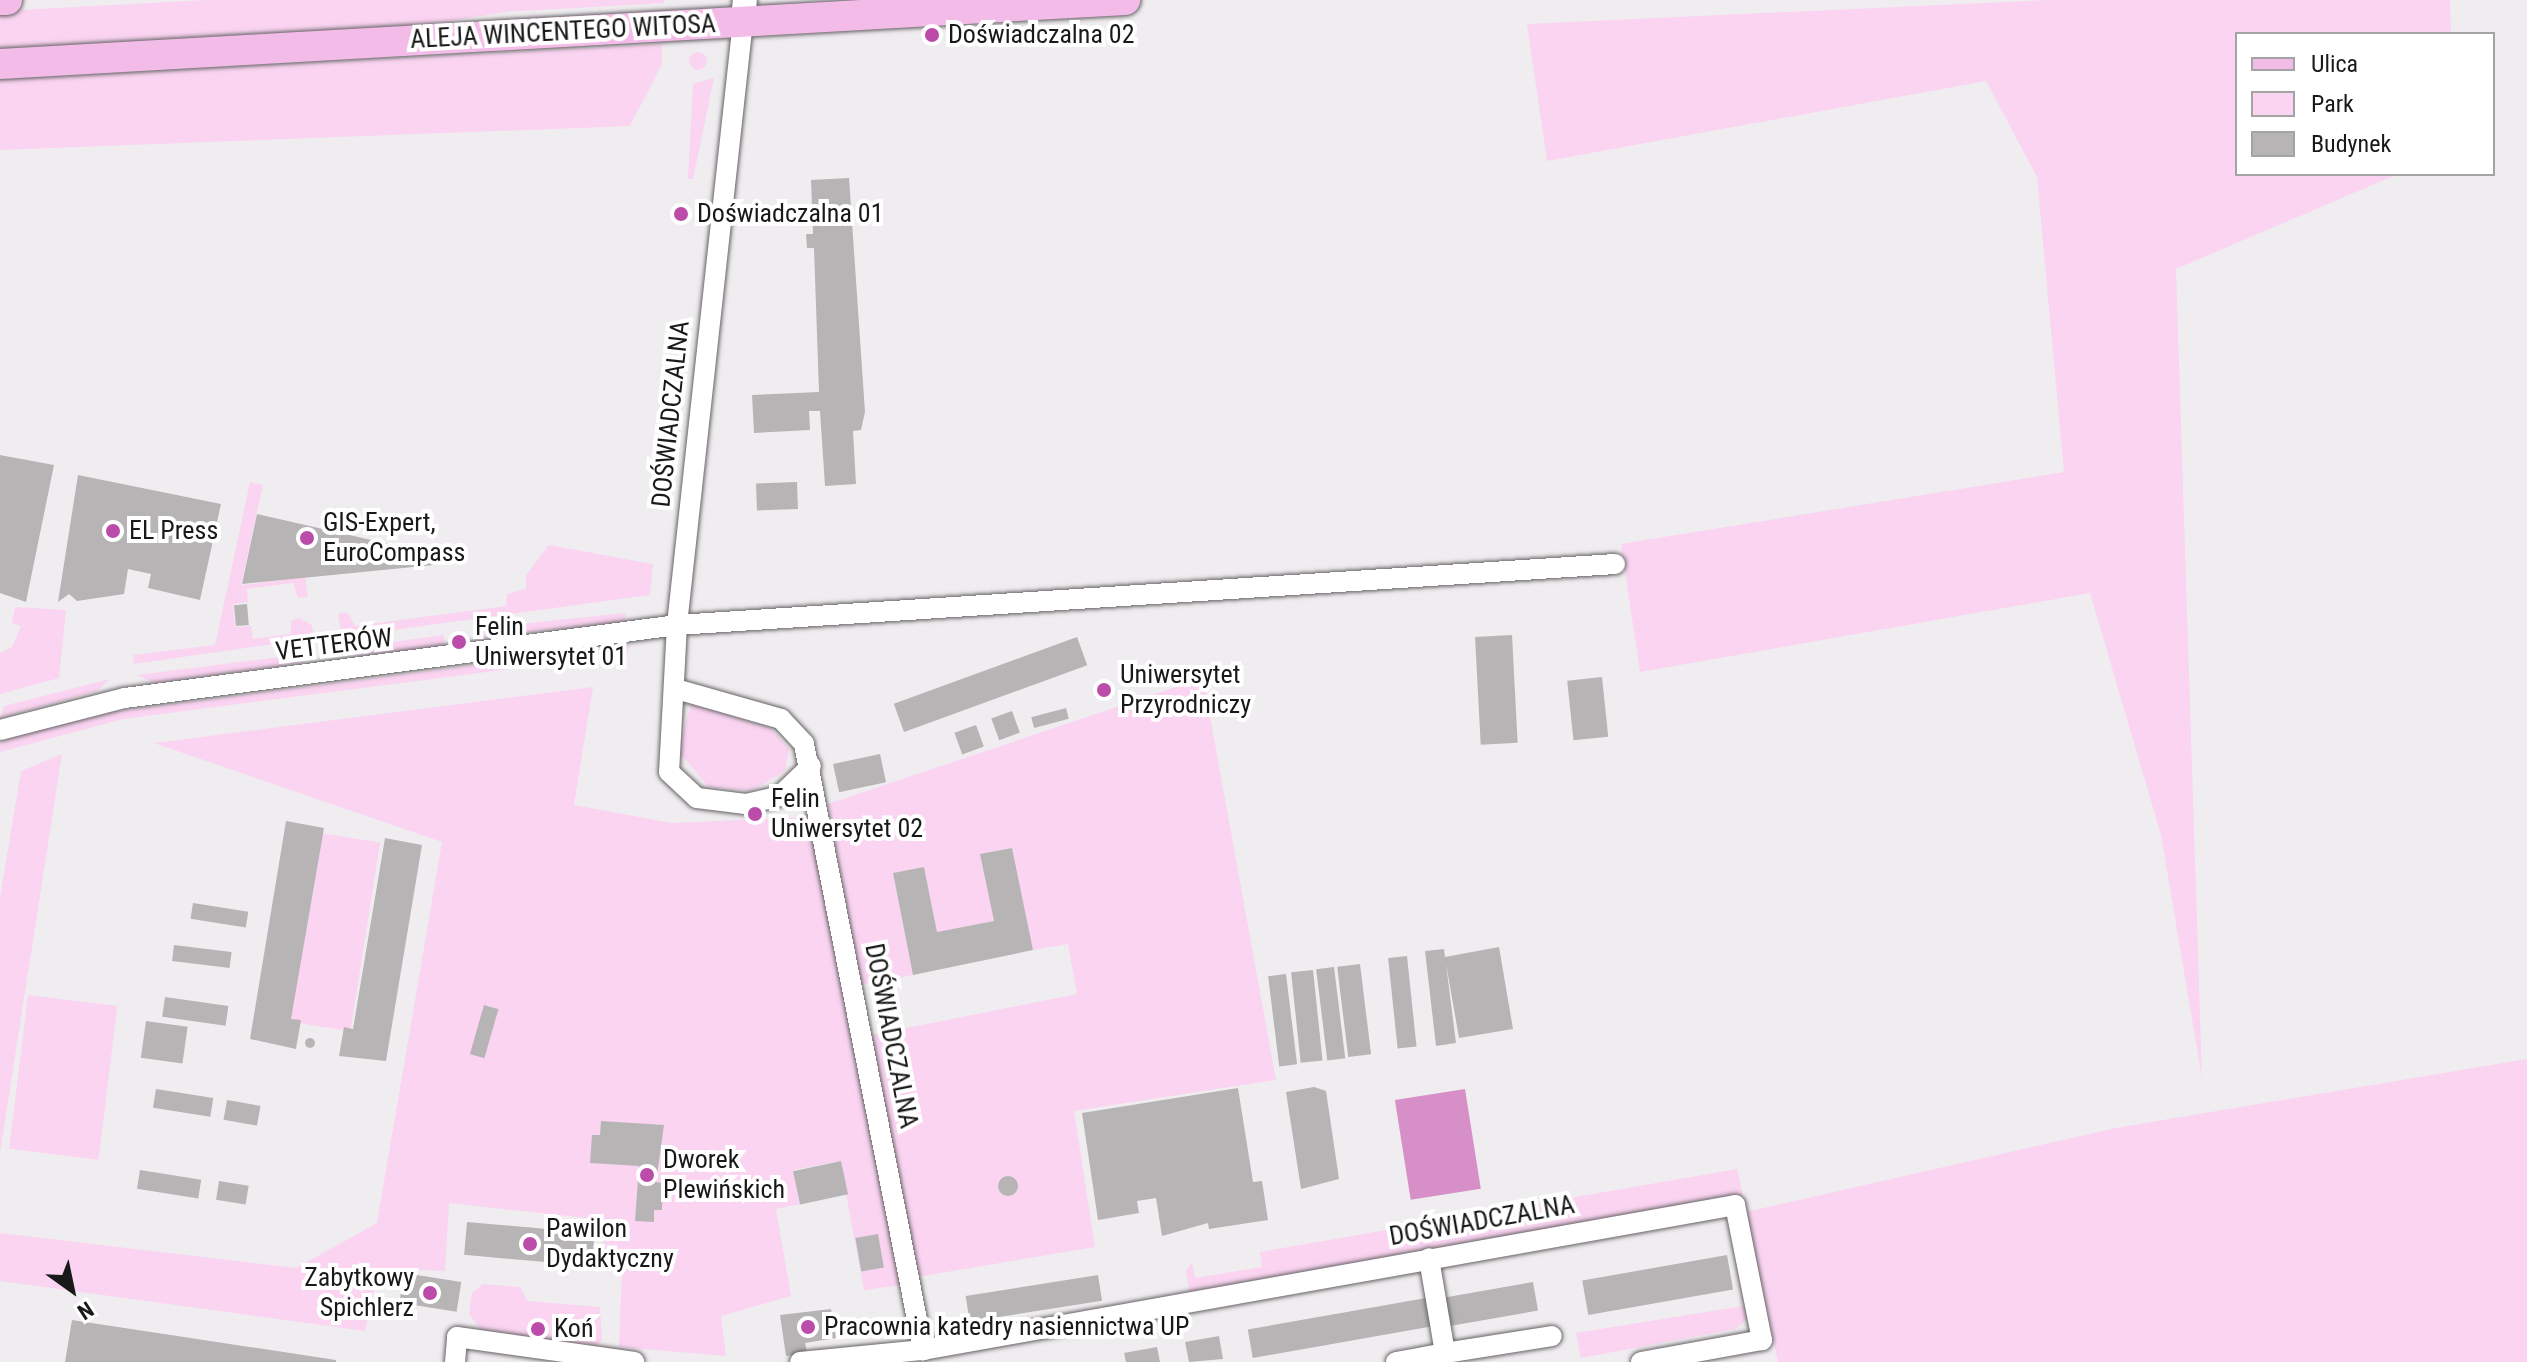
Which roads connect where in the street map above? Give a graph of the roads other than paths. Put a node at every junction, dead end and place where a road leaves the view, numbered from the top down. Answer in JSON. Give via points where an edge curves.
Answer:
{"nodes":[{"id":1,"x":0,"y":0,"type":"edge"},
{"id":2,"x":7,"y":0,"type":"edge"},
{"id":3,"x":1125,"y":0,"type":"edge"},
{"id":4,"x":744,"y":11,"type":"edge"},
{"id":5,"x":0,"y":64,"type":"edge"},
{"id":6,"x":1615,"y":564,"type":"dead end"},
{"id":7,"x":677,"y":625,"type":"junction"},
{"id":8,"x":676,"y":689,"type":"junction"},
{"id":9,"x":0,"y":730,"type":"edge"},
{"id":10,"x":811,"y":766,"type":"junction"},
{"id":11,"x":1429,"y":1258,"type":"junction"},
{"id":12,"x":1552,"y":1336,"type":"dead end"},
{"id":13,"x":923,"y":1350,"type":"junction"},
{"id":14,"x":1445,"y":1353,"type":"junction"},
{"id":15,"x":900,"y":1354,"type":"edge"},
{"id":16,"x":455,"y":1362,"type":"edge"},
{"id":17,"x":634,"y":1362,"type":"edge"},
{"id":18,"x":800,"y":1362,"type":"edge"},
{"id":19,"x":1396,"y":1362,"type":"edge"},
{"id":20,"x":1641,"y":1362,"type":"edge"}],
"edges":[{"from":1,"to":2,"type":"main road"},
{"from":3,"to":4,"type":"main road","name":"ALEJA WINCENTEGO WITOSA"},
{"from":4,"to":5,"type":"main road","name":"ALEJA WINCENTEGO WITOSA","via":[[426,40]]},
{"from":4,"to":7,"type":"street","name":"DOŚWIADCZALNA"},
{"from":6,"to":7,"type":"street","name":"VETTERÓW"},
{"from":7,"to":8,"type":"street","name":"DOŚWIADCZALNA"},
{"from":7,"to":9,"type":"street","name":"VETTERÓW","via":[[125,698]]},
{"from":8,"to":10,"type":"street","name":"DOŚWIADCZALNA","via":[[781,719],[801,736]]},
{"from":8,"to":10,"type":"street","via":[[669,772],[697,798],[746,804],[796,787]]},
{"from":10,"to":13,"type":"street","name":"DOŚWIADCZALNA"},
{"from":11,"to":13,"type":"street","name":"DOŚWIADCZALNA"},
{"from":11,"to":14,"type":"street"},
{"from":11,"to":20,"type":"street","name":"DOŚWIADCZALNA","via":[[1735,1205],[1762,1340]]},
{"from":12,"to":14,"type":"street"},
{"from":13,"to":15,"type":"street"},
{"from":14,"to":19,"type":"street"},
{"from":15,"to":18,"type":"street"},
{"from":16,"to":17,"type":"street","via":[[457,1337]]}]}
